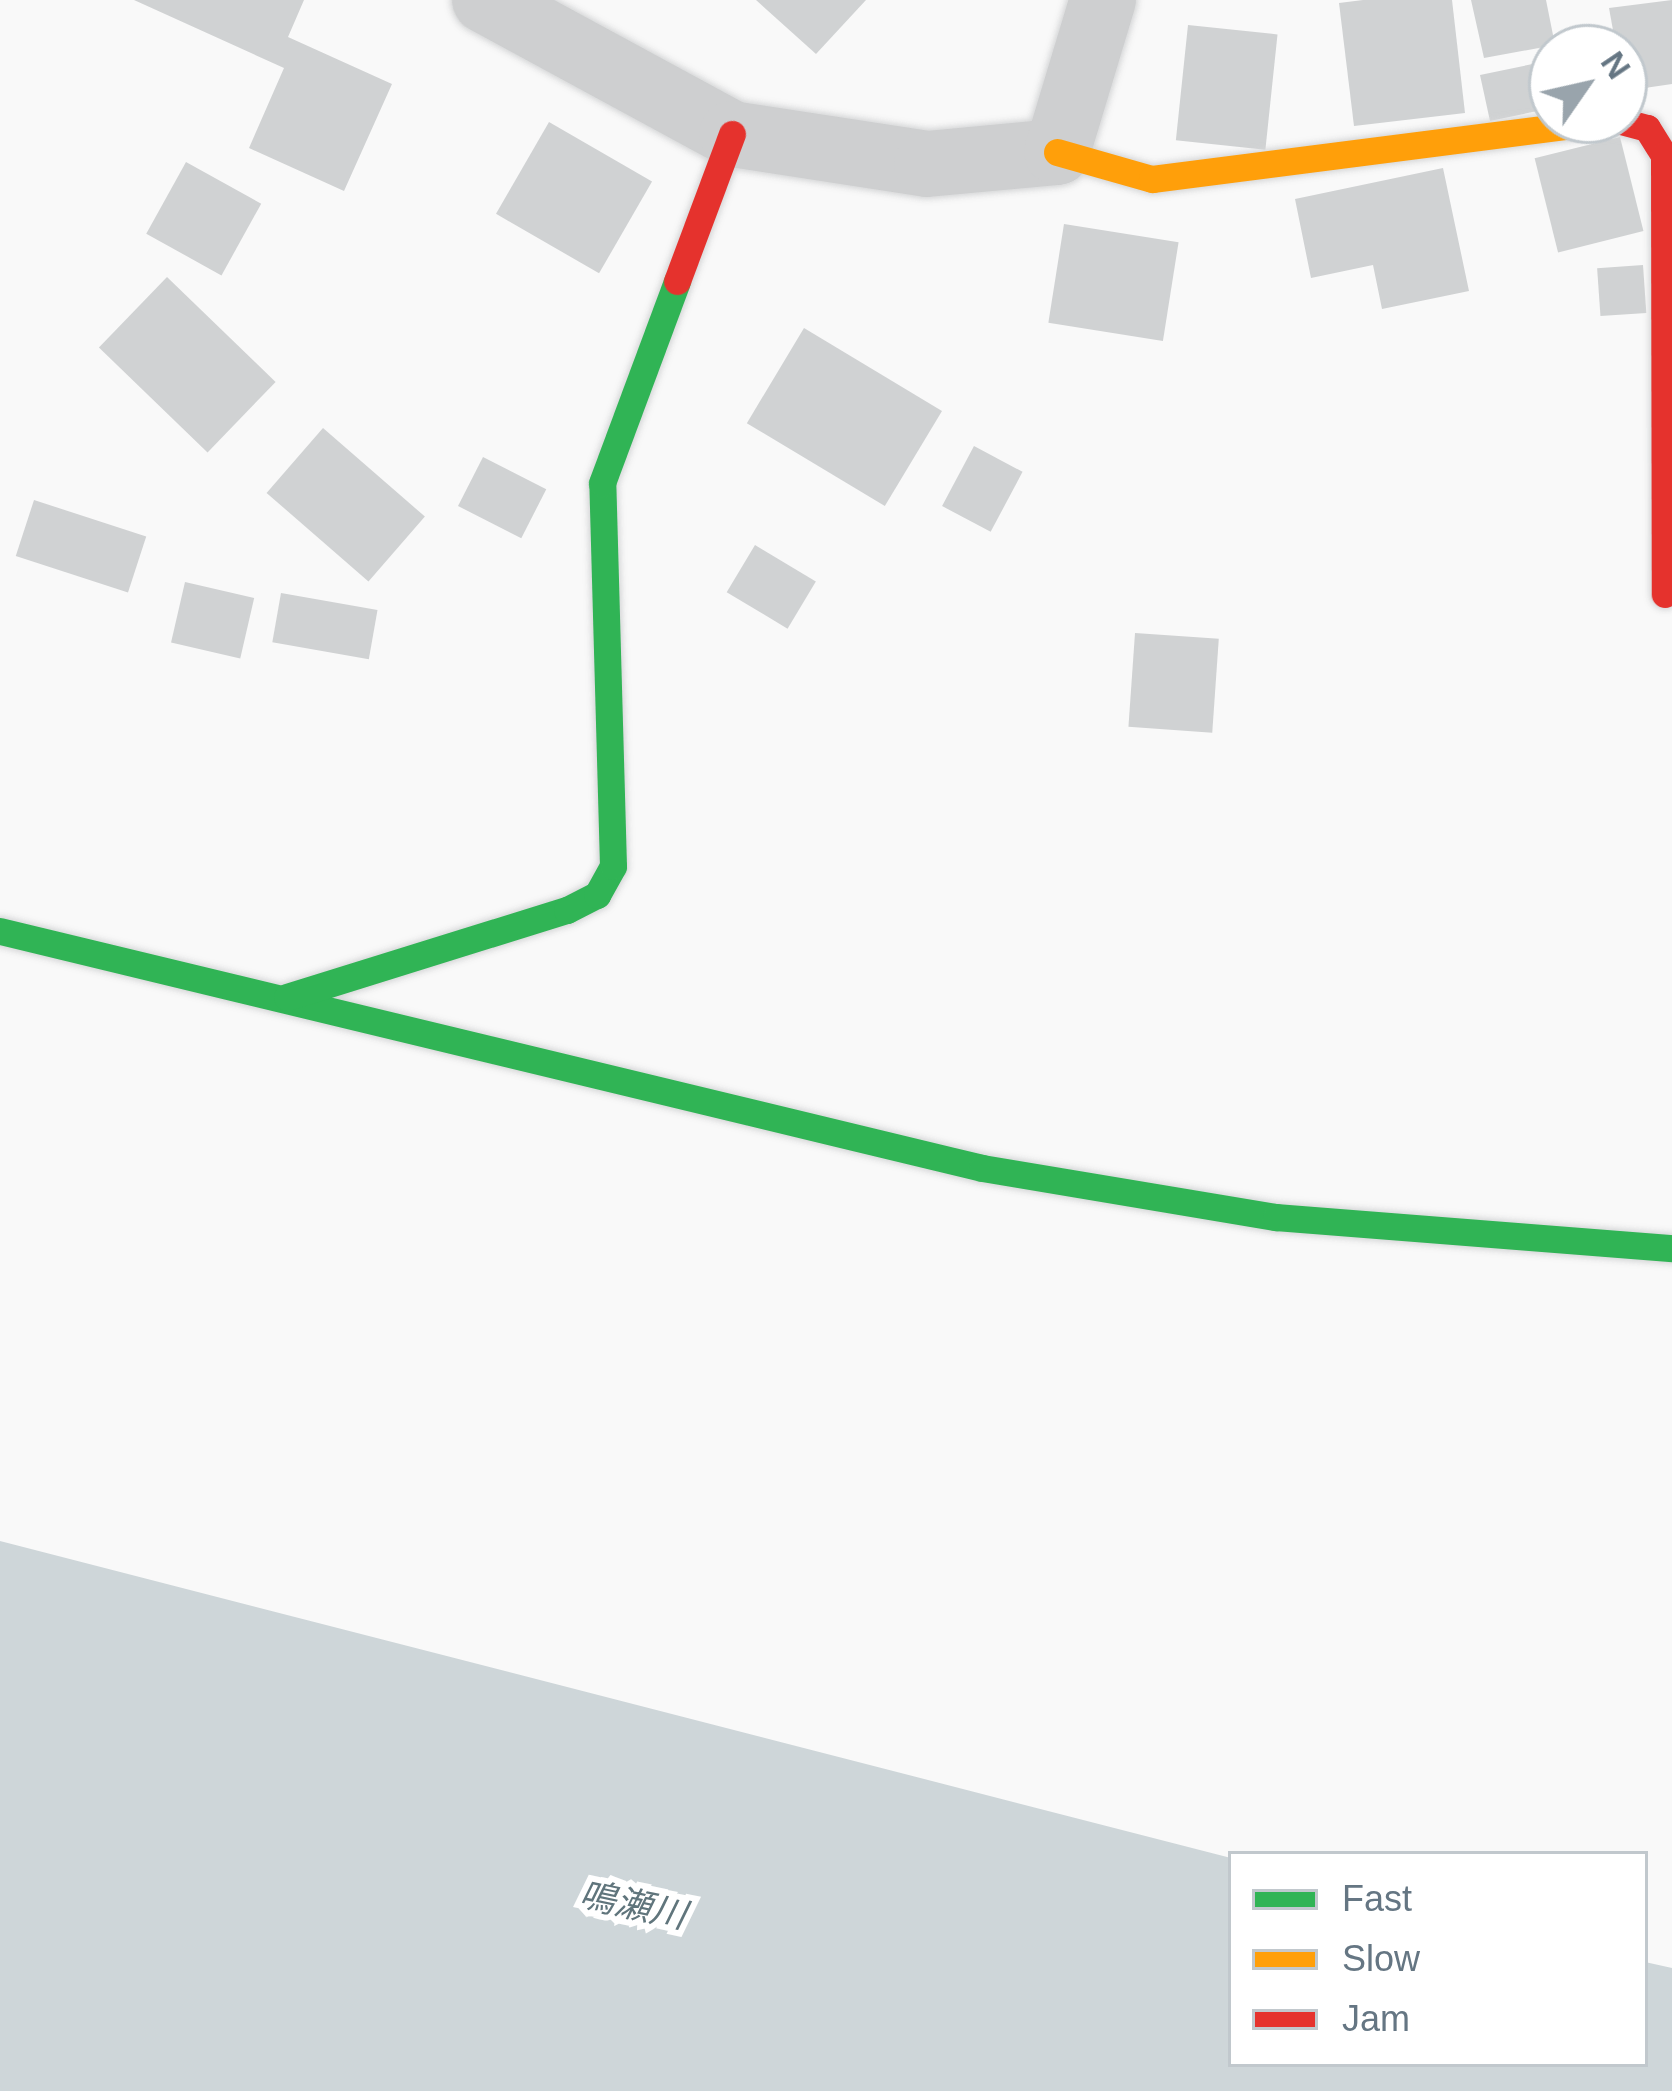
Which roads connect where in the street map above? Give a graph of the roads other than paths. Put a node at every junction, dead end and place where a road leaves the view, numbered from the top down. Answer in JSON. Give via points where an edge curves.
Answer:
{"nodes":[{"id":1,"x":484,"y":0,"type":"edge"},
{"id":2,"x":1103,"y":0,"type":"edge"},
{"id":3,"x":1648,"y":130,"type":"edge"},
{"id":4,"x":1528,"y":131,"type":"edge"},
{"id":5,"x":732,"y":134,"type":"junction"},
{"id":6,"x":1057,"y":152,"type":"junction"},
{"id":7,"x":1665,"y":594,"type":"dead end"},
{"id":8,"x":0,"y":931,"type":"edge"},
{"id":9,"x":287,"y":998,"type":"junction"},
{"id":10,"x":1672,"y":1248,"type":"edge"}],
"edges":[{"from":1,"to":5,"type":"street"},
{"from":2,"to":6,"type":"street"},
{"from":3,"to":7,"type":"street","via":[[1664,154]]},
{"from":4,"to":6,"type":"street","via":[[1152,179]]},
{"from":5,"to":6,"type":"street","via":[[927,164]]},
{"from":5,"to":9,"type":"street","via":[[602,483],[613,866],[597,895],[567,910]]},
{"from":8,"to":9,"type":"street"},
{"from":9,"to":10,"type":"street","via":[[982,1168],[1276,1217]]}]}
